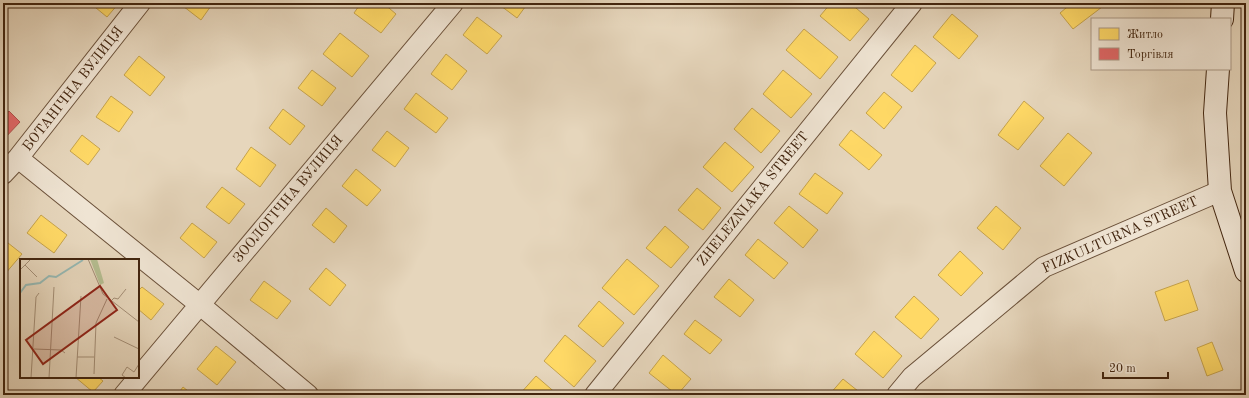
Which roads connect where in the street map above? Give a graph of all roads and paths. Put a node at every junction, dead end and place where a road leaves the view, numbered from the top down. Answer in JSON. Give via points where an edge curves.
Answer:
{"nodes":[{"id":1,"x":140,"y":3,"type":"edge"},
{"id":2,"x":453,"y":3,"type":"edge"},
{"id":3,"x":912,"y":3,"type":"edge"},
{"id":4,"x":1223,"y":3,"type":"edge"},
{"id":5,"x":1222,"y":18,"type":"edge"},
{"id":6,"x":1218,"y":70,"type":"edge"},
{"id":7,"x":18,"y":158,"type":"junction"},
{"id":8,"x":3,"y":174,"type":"edge"},
{"id":9,"x":1220,"y":191,"type":"junction"},
{"id":10,"x":1246,"y":271,"type":"edge"},
{"id":11,"x":199,"y":304,"type":"junction"},
{"id":12,"x":139,"y":377,"type":"edge"},
{"id":13,"x":138,"y":378,"type":"edge"},
{"id":14,"x":124,"y":395,"type":"edge"},
{"id":15,"x":308,"y":395,"type":"edge"},
{"id":16,"x":595,"y":395,"type":"edge"},
{"id":17,"x":897,"y":395,"type":"edge"}],
"edges":[{"from":1,"to":7,"type":"street","name":"БОТАНІЧНА ВУЛИЦЯ"},
{"from":2,"to":11,"type":"street","name":"ЗООЛОГІЧНА ВУЛИЦЯ"},
{"from":3,"to":16,"type":"street","name":"ZHELEZNIAKA STREET"},
{"from":4,"to":5,"type":"street"},
{"from":6,"to":9,"type":"street","via":[[1215,113]]},
{"from":7,"to":8,"type":"street","name":"БОТАНІЧНА ВУЛИЦЯ"},
{"from":7,"to":11,"type":"street"},
{"from":9,"to":10,"type":"street"},
{"from":9,"to":17,"type":"street","name":"FIZKULTURNA STREET","via":[[1044,267],[912,378]]},
{"from":11,"to":12,"type":"street","name":"ЗООЛОГІЧНА ВУЛИЦЯ"},
{"from":11,"to":15,"type":"street"},
{"from":13,"to":14,"type":"street","name":"ЗООЛОГІЧНА ВУЛИЦЯ"}]}
